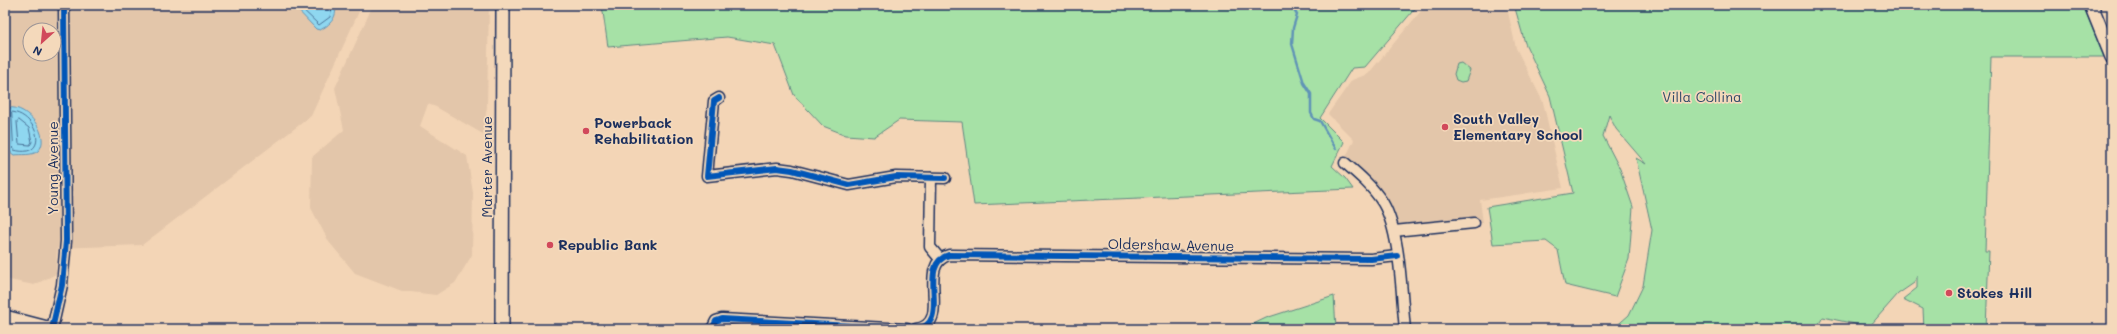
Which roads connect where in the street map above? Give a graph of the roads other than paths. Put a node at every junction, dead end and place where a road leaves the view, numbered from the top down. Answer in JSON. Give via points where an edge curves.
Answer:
{"nodes":[{"id":1,"x":64,"y":5,"type":"edge"},
{"id":2,"x":503,"y":5,"type":"edge"},
{"id":3,"x":2091,"y":5,"type":"edge"},
{"id":4,"x":2112,"y":57,"type":"edge"},
{"id":5,"x":719,"y":98,"type":"dead end"},
{"id":6,"x":1345,"y":163,"type":"dead end"},
{"id":7,"x":931,"y":178,"type":"junction"},
{"id":8,"x":945,"y":178,"type":"dead end"},
{"id":9,"x":1474,"y":223,"type":"dead end"},
{"id":10,"x":1394,"y":231,"type":"junction"},
{"id":11,"x":1397,"y":256,"type":"junction"},
{"id":12,"x":943,"y":258,"type":"junction"},
{"id":13,"x":5,"y":316,"type":"edge"},
{"id":14,"x":52,"y":329,"type":"edge"},
{"id":15,"x":502,"y":329,"type":"edge"},
{"id":16,"x":712,"y":329,"type":"edge"},
{"id":17,"x":907,"y":329,"type":"edge"},
{"id":18,"x":916,"y":329,"type":"edge"},
{"id":19,"x":1405,"y":329,"type":"edge"}],
"edges":[{"from":1,"to":14,"type":"street","name":"Young Avenue","via":[[66,241],[62,285]]},
{"from":2,"to":15,"type":"main road","name":"Marter Avenue"},
{"from":3,"to":4,"type":"main road"},
{"from":5,"to":7,"type":"street","via":[[714,101],[707,176],[777,168],[849,185],[896,177]]},
{"from":6,"to":10,"type":"street","via":[[1378,196],[1388,213]]},
{"from":7,"to":8,"type":"street"},
{"from":7,"to":12,"type":"street","via":[[930,247]]},
{"from":9,"to":10,"type":"street"},
{"from":10,"to":11,"type":"street"},
{"from":11,"to":12,"type":"street","name":"Oldershaw Avenue","via":[[1371,259]]},
{"from":11,"to":19,"type":"street"},
{"from":12,"to":18,"type":"street","via":[[933,271],[933,312],[930,322]]},
{"from":13,"to":14,"type":"main road"},
{"from":16,"to":17,"type":"street","via":[[719,320]]}]}
